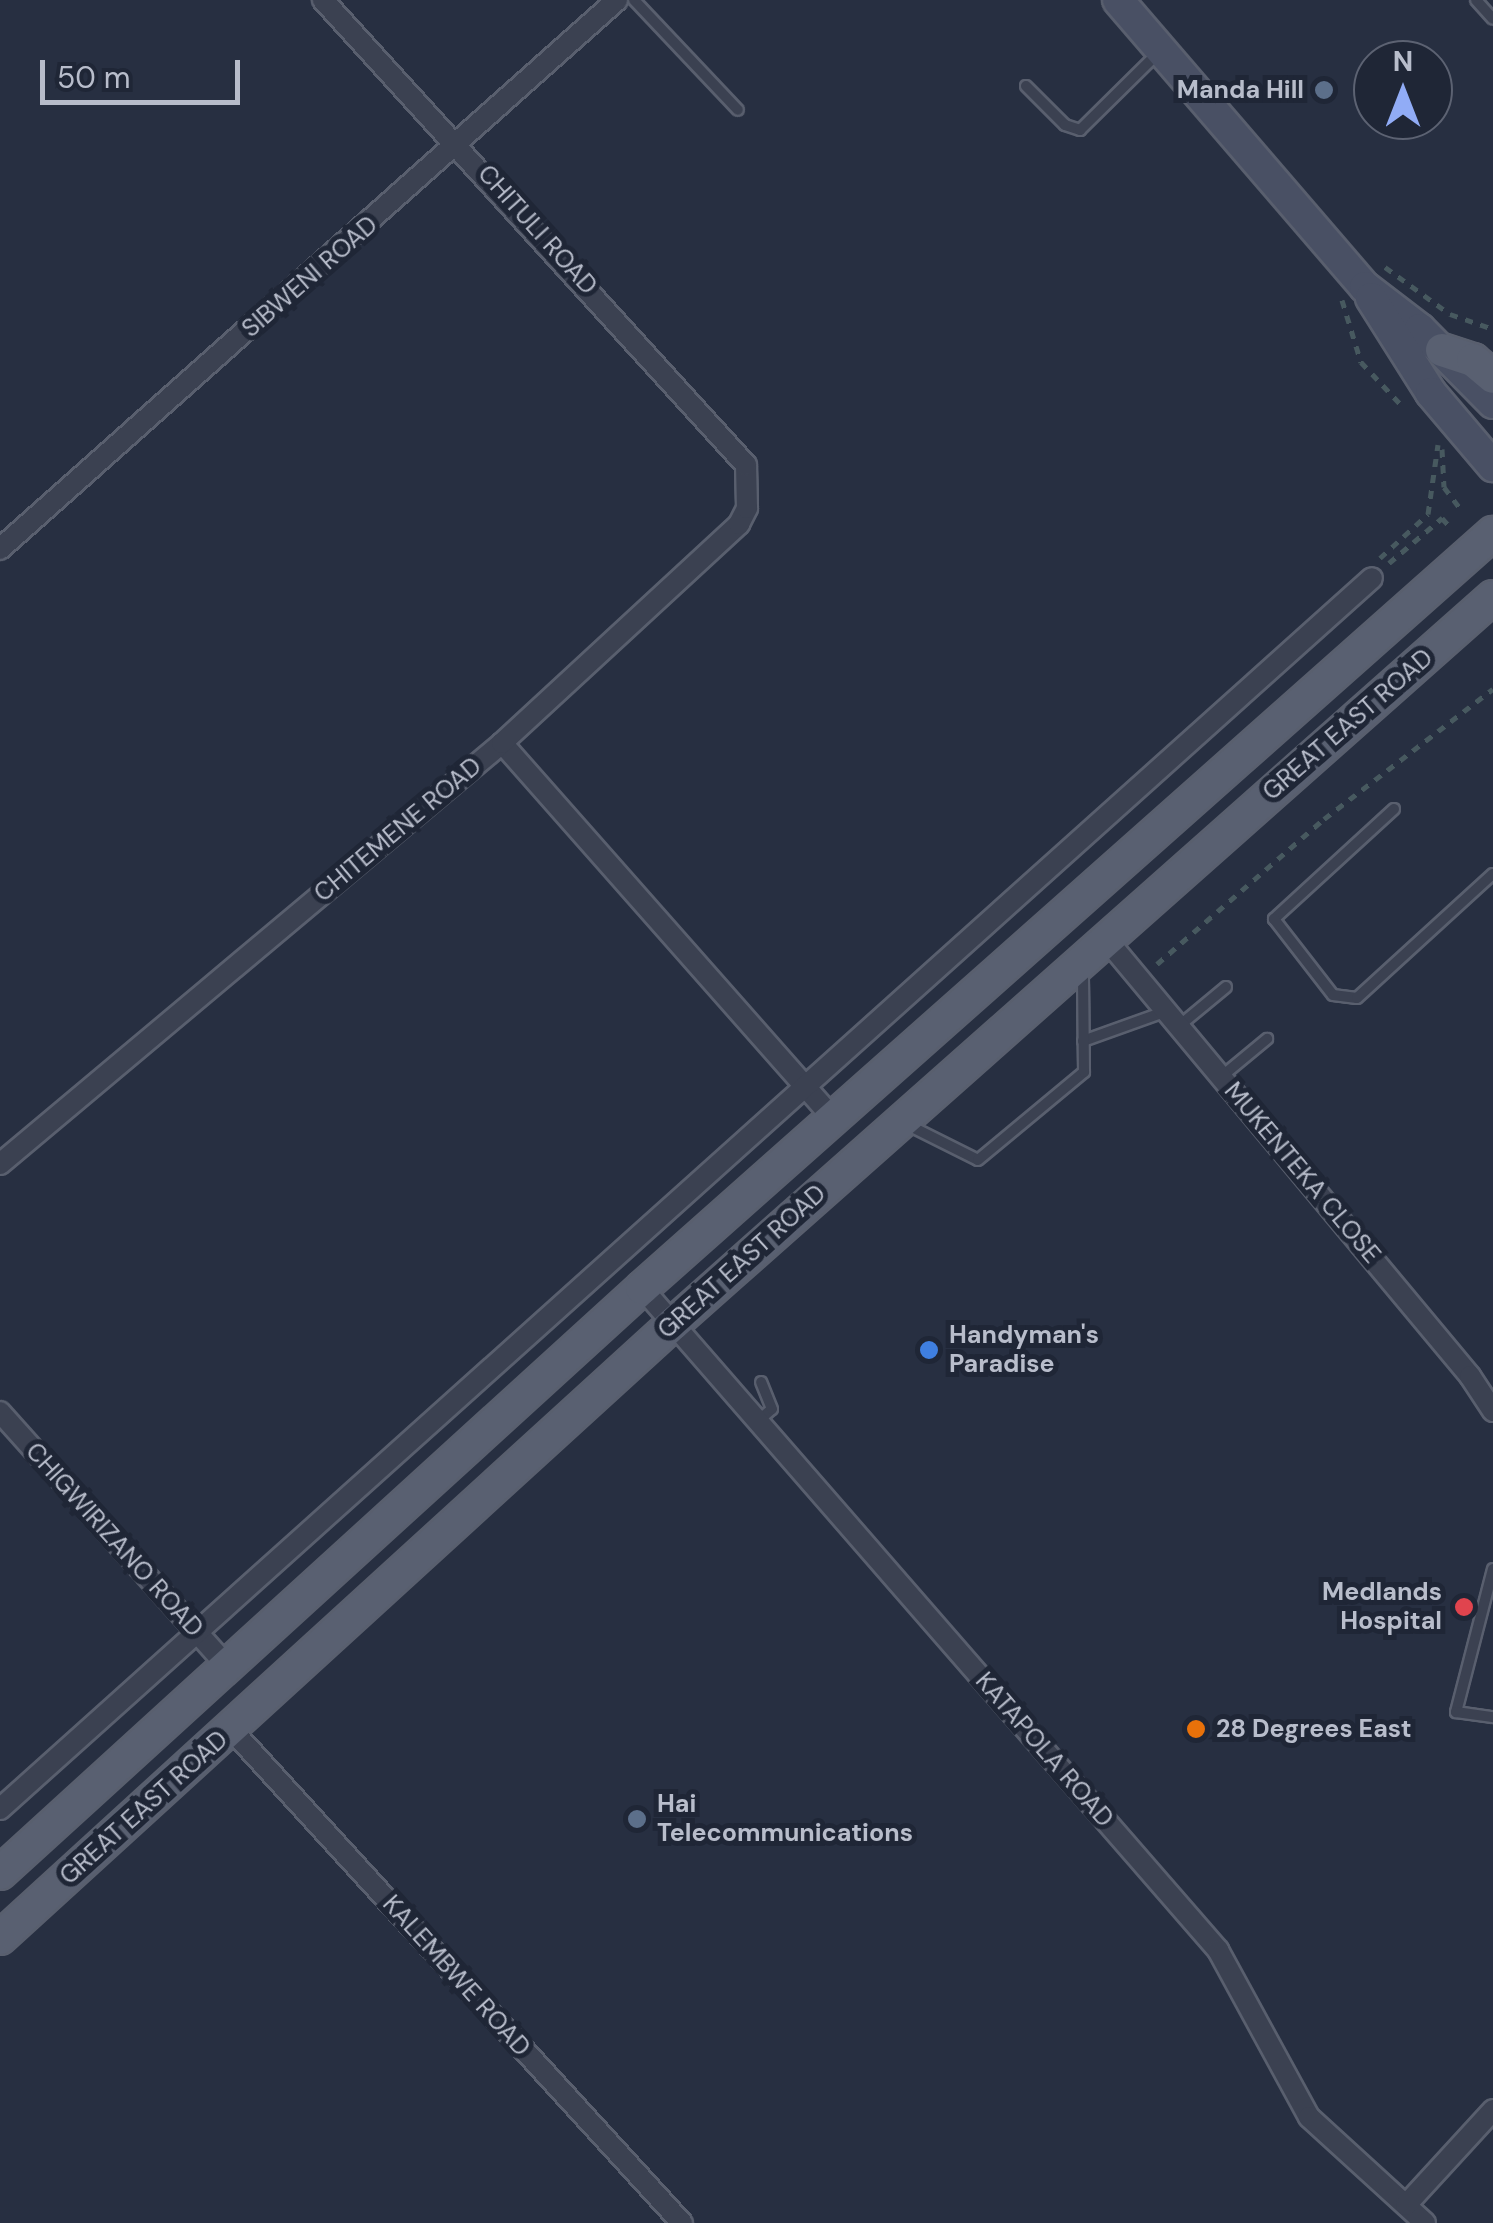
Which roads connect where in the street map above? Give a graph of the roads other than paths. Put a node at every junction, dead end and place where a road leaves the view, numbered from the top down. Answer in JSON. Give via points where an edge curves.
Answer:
{"nodes":[{"id":1,"x":323,"y":0,"type":"edge"},
{"id":2,"x":617,"y":0,"type":"edge"},
{"id":3,"x":634,"y":0,"type":"edge"},
{"id":4,"x":1118,"y":0,"type":"edge"},
{"id":5,"x":1476,"y":0,"type":"edge"},
{"id":6,"x":1493,"y":20,"type":"edge"},
{"id":7,"x":1162,"y":50,"type":"junction"},
{"id":8,"x":1026,"y":86,"type":"dead end"},
{"id":9,"x":738,"y":110,"type":"dead end"},
{"id":10,"x":461,"y":144,"type":"junction"},
{"id":11,"x":1365,"y":287,"type":"junction"},
{"id":12,"x":1442,"y":350,"type":"junction"},
{"id":13,"x":1493,"y":377,"type":"edge"},
{"id":14,"x":1493,"y":403,"type":"edge"},
{"id":15,"x":746,"y":466,"type":"joint"},
{"id":16,"x":1493,"y":466,"type":"edge"},
{"id":17,"x":1493,"y":533,"type":"edge"},
{"id":18,"x":0,"y":549,"type":"edge"},
{"id":19,"x":1379,"y":571,"type":"road end"},
{"id":20,"x":1493,"y":597,"type":"edge"},
{"id":21,"x":502,"y":743,"type":"junction"},
{"id":22,"x":1394,"y":808,"type":"dead end"},
{"id":23,"x":1493,"y":874,"type":"edge"},
{"id":24,"x":1095,"y":950,"type":"junction"},
{"id":25,"x":1226,"y":986,"type":"dead end"},
{"id":26,"x":1173,"y":1019,"type":"junction"},
{"id":27,"x":1267,"y":1038,"type":"dead end"},
{"id":28,"x":1084,"y":1041,"type":"junction"},
{"id":29,"x":1221,"y":1077,"type":"junction"},
{"id":30,"x":801,"y":1084,"type":"junction"},
{"id":31,"x":833,"y":1118,"type":"junction"},
{"id":32,"x":900,"y":1122,"type":"junction"},
{"id":33,"x":0,"y":1164,"type":"edge"},
{"id":34,"x":642,"y":1288,"type":"junction"},
{"id":35,"x":672,"y":1324,"type":"junction"},
{"id":36,"x":761,"y":1382,"type":"dead end"},
{"id":37,"x":0,"y":1412,"type":"edge"},
{"id":38,"x":1493,"y":1412,"type":"edge"},
{"id":39,"x":758,"y":1421,"type":"junction"},
{"id":40,"x":1493,"y":1569,"type":"edge"},
{"id":41,"x":196,"y":1632,"type":"junction"},
{"id":42,"x":228,"y":1667,"type":"junction"},
{"id":43,"x":1493,"y":1717,"type":"edge"},
{"id":44,"x":231,"y":1729,"type":"junction"},
{"id":45,"x":0,"y":1809,"type":"edge"},
{"id":46,"x":0,"y":1874,"type":"edge"},
{"id":47,"x":0,"y":1938,"type":"edge"},
{"id":48,"x":1493,"y":2110,"type":"edge"},
{"id":49,"x":1406,"y":2205,"type":"junction"},
{"id":50,"x":682,"y":2223,"type":"edge"},
{"id":51,"x":1425,"y":2223,"type":"edge"}],
"edges":[{"from":1,"to":10,"type":"street","name":"CHITULI ROAD"},
{"from":2,"to":10,"type":"street","name":"SIBWENI ROAD"},
{"from":3,"to":9,"type":"lane"},
{"from":4,"to":7,"type":"main road"},
{"from":5,"to":6,"type":"lane"},
{"from":7,"to":8,"type":"lane","via":[[1080,130],[1065,125]]},
{"from":7,"to":11,"type":"main road"},
{"from":10,"to":15,"type":"street","name":"CHITULI ROAD"},
{"from":10,"to":18,"type":"street","name":"SIBWENI ROAD"},
{"from":11,"to":12,"type":"main road"},
{"from":11,"to":16,"type":"main road","via":[[1423,382]]},
{"from":12,"to":13,"type":"main road","via":[[1473,360]]},
{"from":12,"to":14,"type":"main road"},
{"from":15,"to":21,"type":"street","name":"CHITEMENE ROAD","via":[[747,508],[739,524]]},
{"from":17,"to":31,"type":"main road","name":"GREAT EAST ROAD"},
{"from":19,"to":30,"type":"street","via":[[1052,871]]},
{"from":20,"to":24,"type":"main road","name":"GREAT EAST ROAD"},
{"from":21,"to":30,"type":"street"},
{"from":21,"to":33,"type":"street","name":"CHITEMENE ROAD"},
{"from":22,"to":23,"type":"lane","via":[[1274,919],[1333,996],[1357,998]]},
{"from":24,"to":26,"type":"street","name":"MUKENTEKA CLOSE","via":[[1140,979]]},
{"from":24,"to":28,"type":"lane"},
{"from":24,"to":32,"type":"main road","name":"GREAT EAST ROAD"},
{"from":25,"to":26,"type":"lane"},
{"from":26,"to":28,"type":"lane"},
{"from":26,"to":29,"type":"street","name":"MUKENTEKA CLOSE"},
{"from":27,"to":29,"type":"lane"},
{"from":28,"to":32,"type":"lane","via":[[1084,1072],[978,1160]]},
{"from":29,"to":38,"type":"street","name":"MUKENTEKA CLOSE"},
{"from":30,"to":31,"type":"street"},
{"from":30,"to":41,"type":"street"},
{"from":31,"to":34,"type":"main road","name":"GREAT EAST ROAD"},
{"from":32,"to":35,"type":"main road","name":"GREAT EAST ROAD"},
{"from":34,"to":35,"type":"street","name":"KATAPOLA ROAD"},
{"from":34,"to":42,"type":"main road","name":"GREAT EAST ROAD"},
{"from":35,"to":39,"type":"street","name":"KATAPOLA ROAD"},
{"from":35,"to":44,"type":"main road","name":"GREAT EAST ROAD"},
{"from":36,"to":39,"type":"lane","via":[[772,1409]]},
{"from":37,"to":41,"type":"street","name":"CHIGWIRIZANO ROAD"},
{"from":39,"to":49,"type":"street","name":"KATAPOLA ROAD","via":[[1218,1950],[1309,2117]]},
{"from":40,"to":43,"type":"lane","via":[[1456,1712]]},
{"from":41,"to":42,"type":"street","name":"CHIGWIRIZANO ROAD"},
{"from":41,"to":45,"type":"street"},
{"from":42,"to":46,"type":"main road","name":"GREAT EAST ROAD"},
{"from":44,"to":47,"type":"main road","name":"GREAT EAST ROAD"},
{"from":44,"to":50,"type":"street","name":"KALEMBWE ROAD"},
{"from":48,"to":49,"type":"street"},
{"from":49,"to":51,"type":"street","name":"KATAPOLA ROAD"}]}
